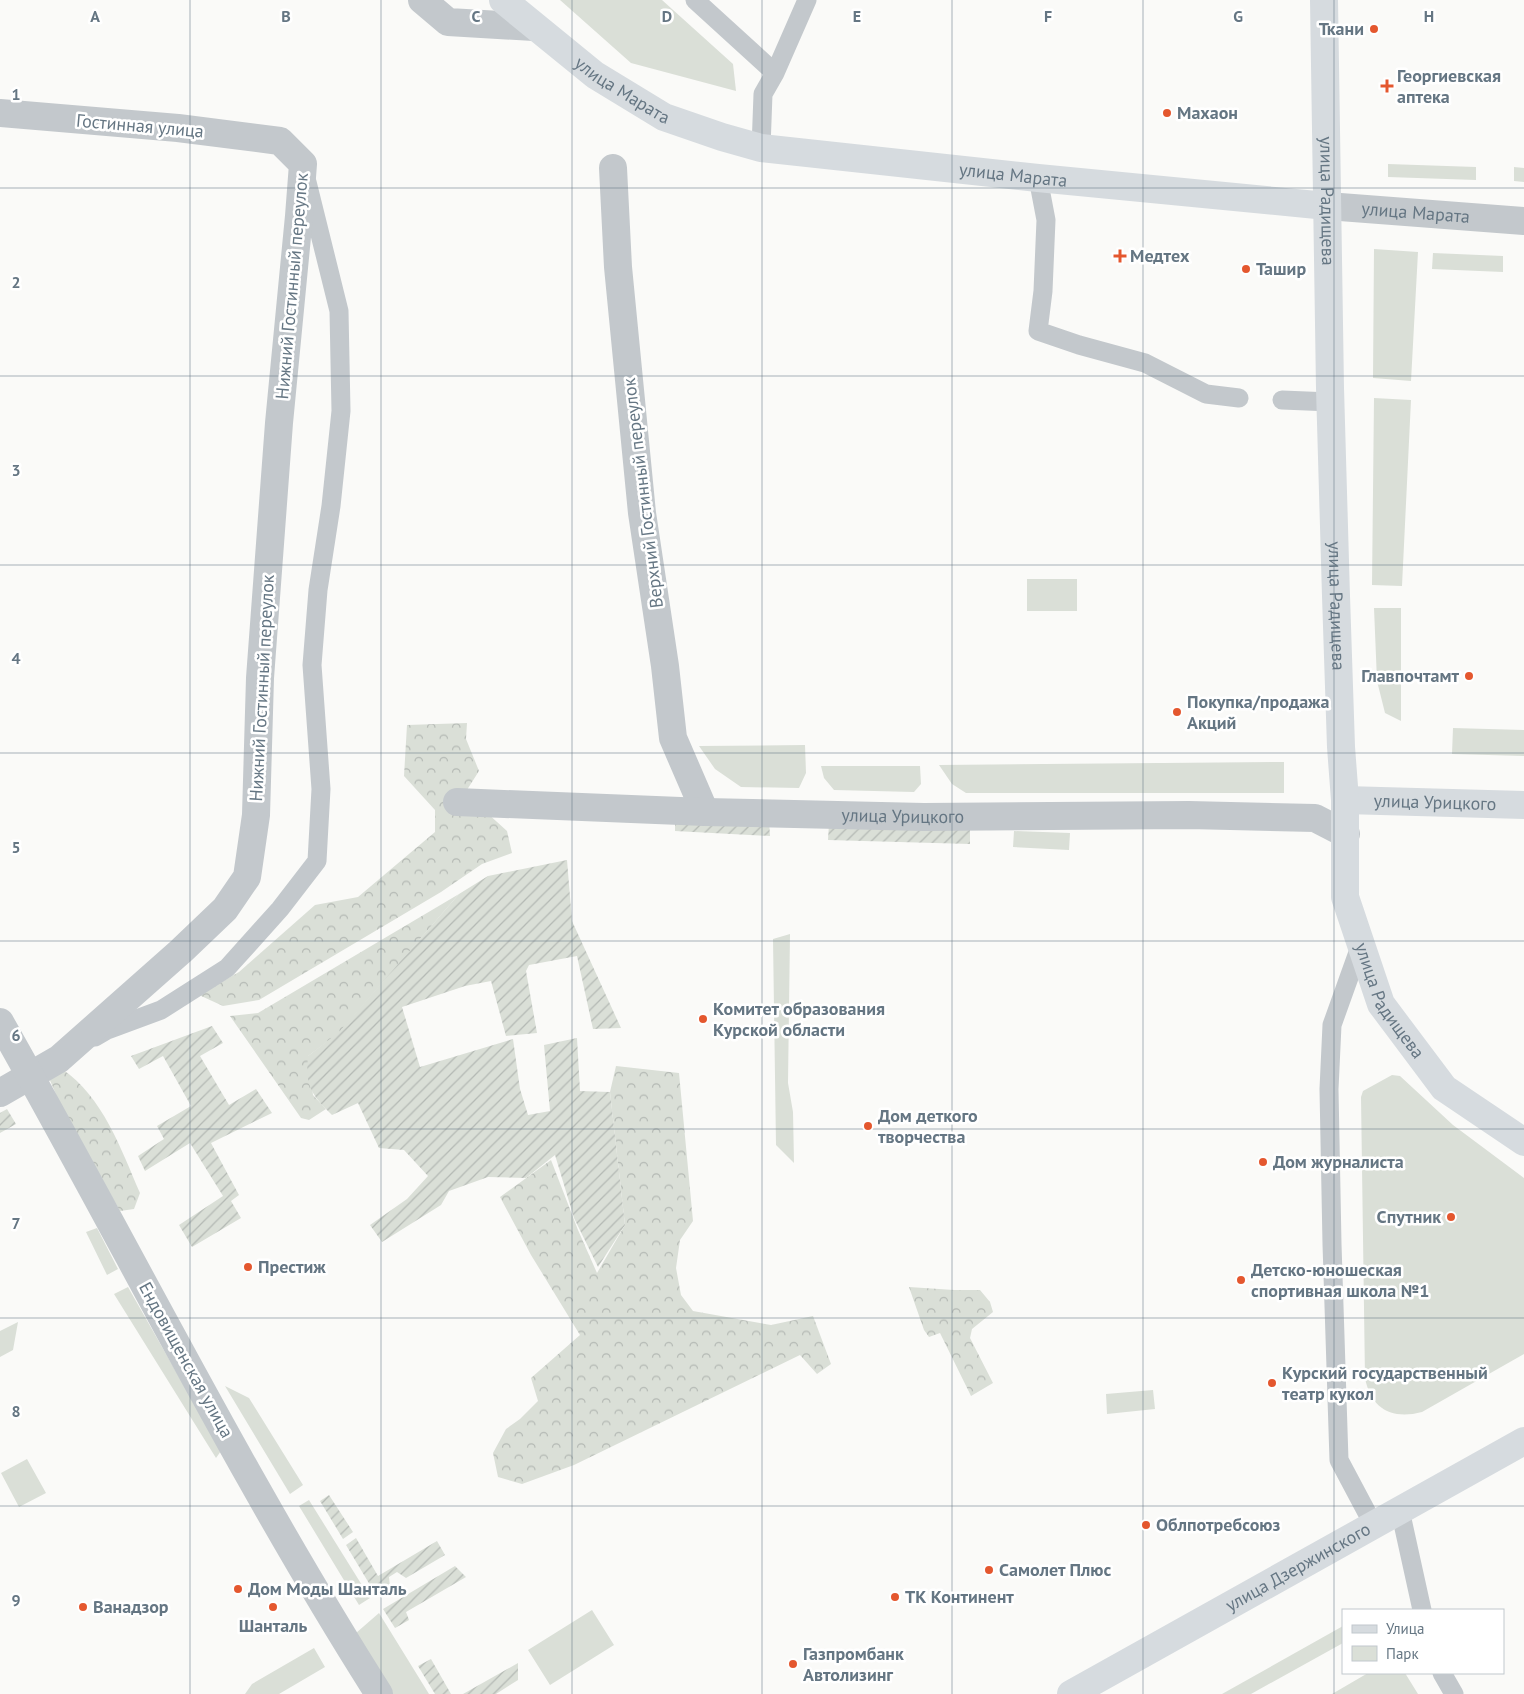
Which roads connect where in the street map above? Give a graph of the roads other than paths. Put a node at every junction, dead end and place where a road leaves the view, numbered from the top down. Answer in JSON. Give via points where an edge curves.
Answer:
{"nodes":[{"id":1,"x":422,"y":0,"type":"edge"},
{"id":2,"x":503,"y":0,"type":"edge"},
{"id":3,"x":695,"y":0,"type":"edge"},
{"id":4,"x":807,"y":0,"type":"edge"},
{"id":5,"x":1324,"y":0,"type":"edge"},
{"id":6,"x":534,"y":27,"type":"junction"},
{"id":7,"x":775,"y":73,"type":"junction"},
{"id":8,"x":0,"y":113,"type":"edge"},
{"id":9,"x":761,"y":148,"type":"junction"},
{"id":10,"x":303,"y":164,"type":"junction"},
{"id":11,"x":613,"y":168,"type":"dead end"},
{"id":12,"x":1038,"y":178,"type":"junction"},
{"id":13,"x":1327,"y":206,"type":"junction"},
{"id":14,"x":1524,"y":221,"type":"edge"},
{"id":15,"x":1239,"y":398,"type":"dead end"},
{"id":16,"x":1282,"y":400,"type":"dead end"},
{"id":17,"x":1331,"y":402,"type":"junction"},
{"id":18,"x":1345,"y":800,"type":"junction"},
{"id":19,"x":457,"y":802,"type":"dead end"},
{"id":20,"x":1524,"y":806,"type":"edge"},
{"id":21,"x":705,"y":812,"type":"junction"},
{"id":22,"x":1346,"y":834,"type":"junction"},
{"id":23,"x":1361,"y":944,"type":"junction"},
{"id":24,"x":0,"y":1022,"type":"edge"},
{"id":25,"x":59,"y":1059,"type":"junction"},
{"id":26,"x":30,"y":1076,"type":"junction"},
{"id":27,"x":0,"y":1093,"type":"edge"},
{"id":28,"x":1524,"y":1142,"type":"edge"},
{"id":29,"x":1524,"y":1441,"type":"edge"},
{"id":30,"x":1400,"y":1510,"type":"junction"},
{"id":31,"x":1373,"y":1524,"type":"junction"},
{"id":32,"x":1422,"y":1609,"type":"edge"},
{"id":33,"x":1443,"y":1674,"type":"edge"},
{"id":34,"x":379,"y":1694,"type":"edge"},
{"id":35,"x":1071,"y":1694,"type":"edge"},
{"id":36,"x":1454,"y":1694,"type":"edge"}],
"edges":[{"from":1,"to":6,"type":"street","via":[[448,22]]},
{"from":2,"to":6,"type":"main road","name":"улица Марата"},
{"from":3,"to":7,"type":"lane"},
{"from":4,"to":7,"type":"lane"},
{"from":5,"to":13,"type":"main road","name":"улица Радищева"},
{"from":6,"to":9,"type":"main road","name":"улица Марата","via":[[595,75],[664,117]]},
{"from":7,"to":9,"type":"lane","via":[[763,94]]},
{"from":8,"to":10,"type":"street","name":"Гостинная улица","via":[[178,128],[280,142]]},
{"from":9,"to":12,"type":"main road","name":"улица Марата"},
{"from":10,"to":25,"type":"street","name":"Нижний Гостинный переулок","via":[[260,678],[256,815],[247,877],[225,909]]},
{"from":10,"to":25,"type":"lane","name":"Нижний Гостинный переулок","via":[[339,311],[341,411],[318,590],[312,665],[321,789],[317,861],[280,909],[227,968],[161,1010],[107,1030]]},
{"from":11,"to":21,"type":"street","name":"Верхний Гостинный переулок","via":[[618,267],[642,513],[673,738]]},
{"from":12,"to":13,"type":"main road","name":"улица Марата"},
{"from":12,"to":15,"type":"lane","via":[[1046,220],[1044,291],[1038,331],[1079,346],[1145,363],[1206,394]]},
{"from":13,"to":14,"type":"street","name":"улица Марата"},
{"from":13,"to":17,"type":"main road","name":"улица Радищева"},
{"from":16,"to":17,"type":"lane"},
{"from":17,"to":18,"type":"main road","name":"улица Радищева"},
{"from":18,"to":20,"type":"main road","name":"улица Урицкого"},
{"from":18,"to":22,"type":"main road","name":"улица Радищева"},
{"from":19,"to":21,"type":"street","name":"улица Урицкого"},
{"from":21,"to":22,"type":"street","name":"улица Урицкого","via":[[933,817],[1189,815],[1315,818]]},
{"from":22,"to":23,"type":"main road","name":"улица Радищева","via":[[1345,897]]},
{"from":23,"to":28,"type":"main road","name":"улица Радищева","via":[[1381,1004],[1444,1088]]},
{"from":23,"to":31,"type":"lane","via":[[1332,1025],[1329,1089],[1334,1335],[1339,1460]]},
{"from":24,"to":26,"type":"street","name":"Ендовищенская улица"},
{"from":25,"to":26,"type":"street","name":"Нижний Гостинный переулок"},
{"from":26,"to":27,"type":"street"},
{"from":26,"to":34,"type":"street","name":"Ендовищенская улица","via":[[275,1522]]},
{"from":29,"to":30,"type":"main road","name":"улица Дзержинского"},
{"from":30,"to":31,"type":"main road","name":"улица Дзержинского"},
{"from":30,"to":32,"type":"lane"},
{"from":31,"to":35,"type":"main road","name":"улица Дзержинского"},
{"from":33,"to":36,"type":"lane"}]}
